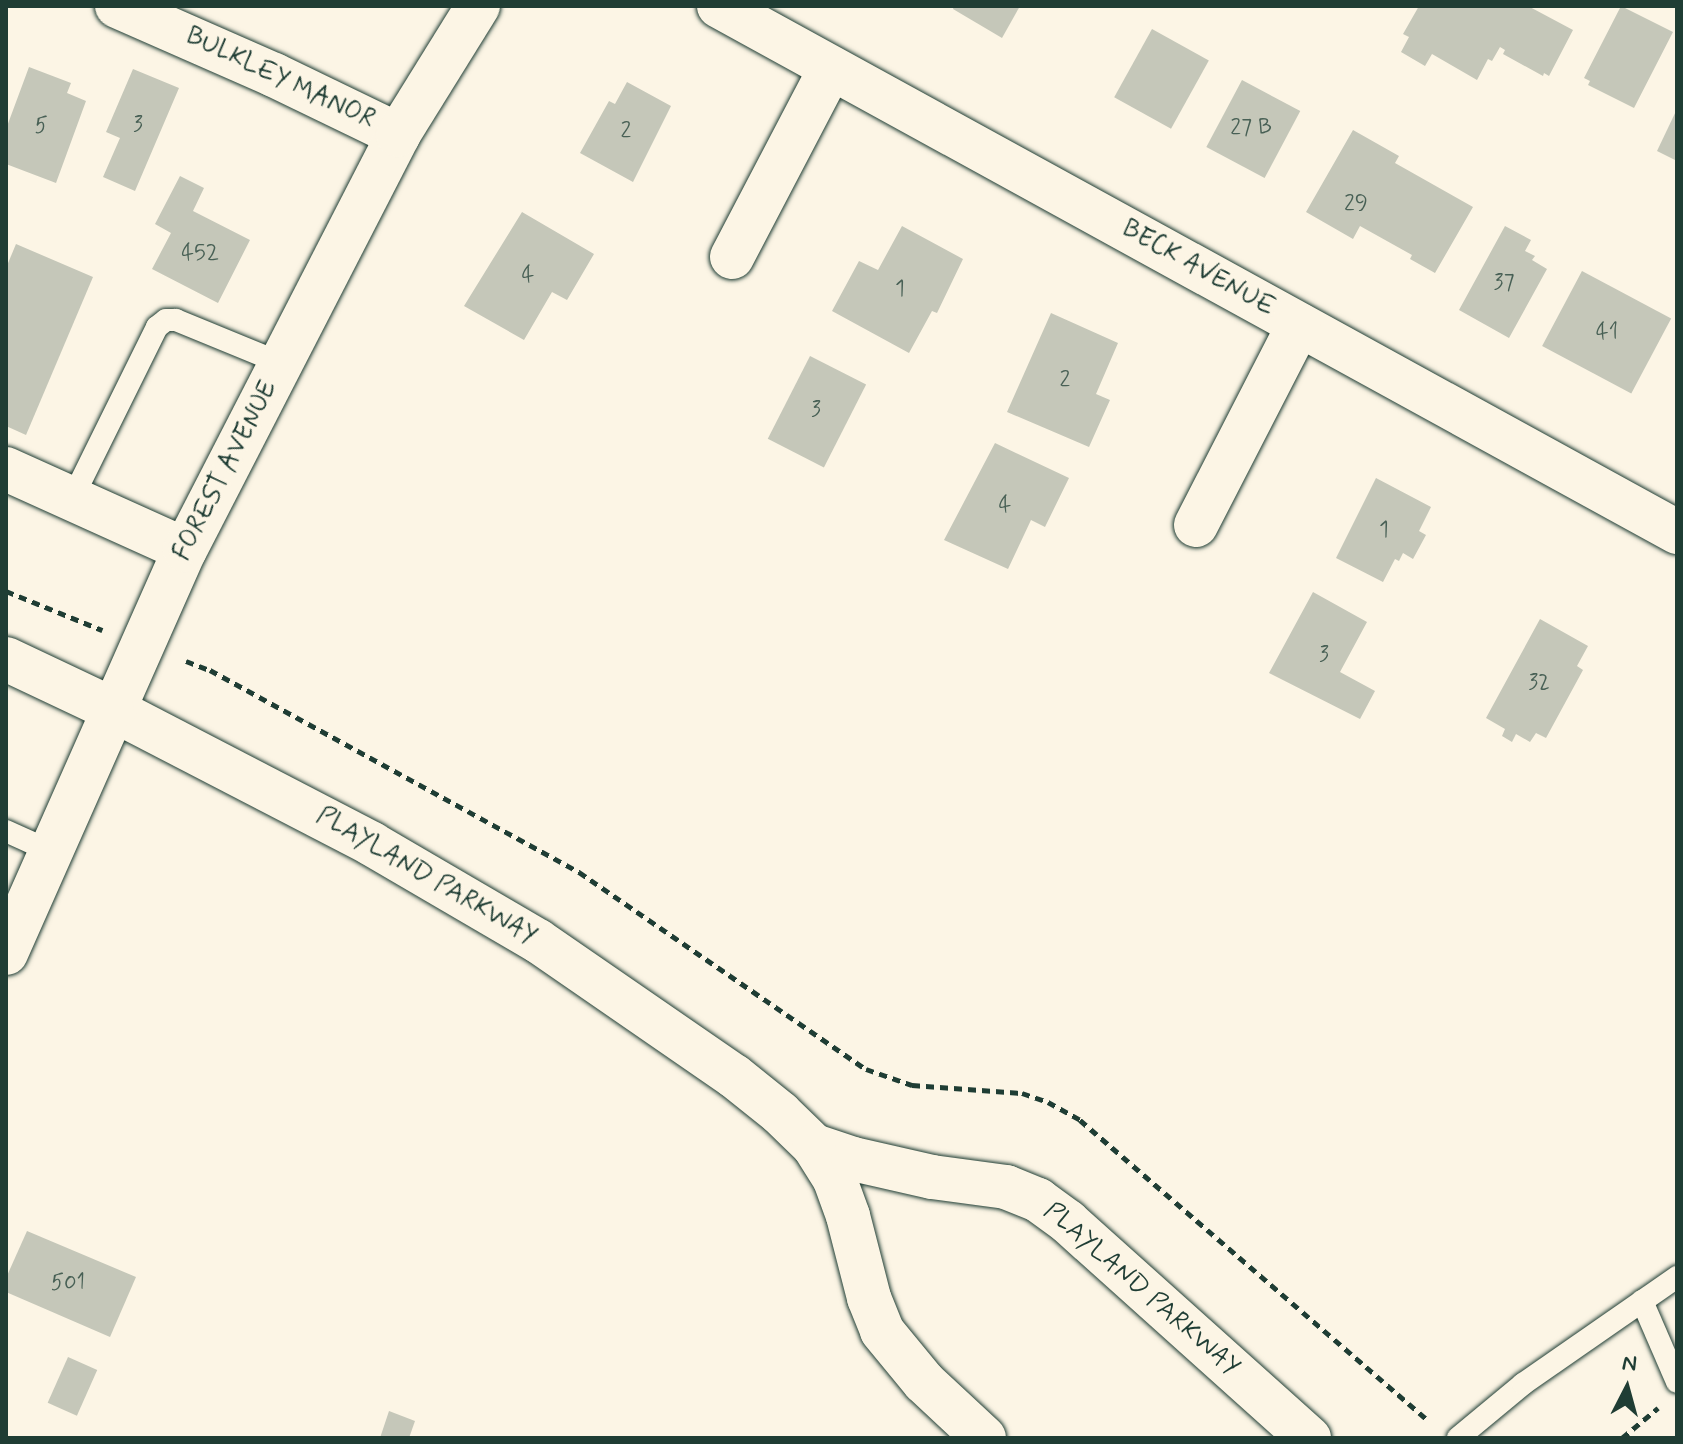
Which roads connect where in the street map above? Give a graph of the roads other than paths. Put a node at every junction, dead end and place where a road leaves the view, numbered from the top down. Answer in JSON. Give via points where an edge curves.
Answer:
{"nodes":[{"id":1,"x":117,"y":6,"type":"edge"},
{"id":2,"x":478,"y":6,"type":"edge"},
{"id":3,"x":719,"y":6,"type":"edge"},
{"id":4,"x":831,"y":68,"type":"junction"},
{"id":5,"x":398,"y":135,"type":"junction"},
{"id":6,"x":732,"y":257,"type":"dead end"},
{"id":7,"x":1299,"y":325,"type":"junction"},
{"id":8,"x":281,"y":363,"type":"junction"},
{"id":9,"x":6,"y":469,"type":"edge"},
{"id":10,"x":72,"y":499,"type":"junction"},
{"id":11,"x":1196,"y":525,"type":"dead end"},
{"id":12,"x":1677,"y":532,"type":"edge"},
{"id":13,"x":185,"y":550,"type":"junction"},
{"id":14,"x":6,"y":659,"type":"edge"},
{"id":15,"x":112,"y":709,"type":"junction"},
{"id":16,"x":6,"y":831,"type":"edge"},
{"id":17,"x":50,"y":851,"type":"junction"},
{"id":18,"x":6,"y":953,"type":"edge"},
{"id":19,"x":814,"y":1146,"type":"junction"},
{"id":20,"x":1677,"y":1277,"type":"edge"},
{"id":21,"x":1642,"y":1301,"type":"junction"},
{"id":22,"x":1672,"y":1392,"type":"edge"},
{"id":23,"x":984,"y":1438,"type":"edge"},
{"id":24,"x":1309,"y":1438,"type":"edge"},
{"id":25,"x":1458,"y":1438,"type":"edge"}],
"edges":[{"from":1,"to":5,"type":"street","name":"BULKLEY MANOR"},
{"from":2,"to":5,"type":"street","name":"FOREST AVENUE"},
{"from":3,"to":4,"type":"street","name":"BECK AVENUE"},
{"from":4,"to":6,"type":"street"},
{"from":4,"to":7,"type":"street","name":"BECK AVENUE"},
{"from":5,"to":8,"type":"street","name":"FOREST AVENUE"},
{"from":7,"to":11,"type":"street"},
{"from":7,"to":12,"type":"street","name":"BECK AVENUE"},
{"from":8,"to":10,"type":"lane","via":[[166,320],[157,327]]},
{"from":8,"to":13,"type":"street","name":"FOREST AVENUE"},
{"from":9,"to":10,"type":"street"},
{"from":10,"to":13,"type":"street"},
{"from":13,"to":15,"type":"street","name":"FOREST AVENUE"},
{"from":14,"to":15,"type":"street","name":"PLAYLAND PARKWAY"},
{"from":15,"to":17,"type":"street","name":"FOREST AVENUE"},
{"from":15,"to":19,"type":"street","name":"PLAYLAND PARKWAY","via":[[372,844],[538,941],[734,1076]]},
{"from":16,"to":17,"type":"lane"},
{"from":17,"to":18,"type":"street","name":"FOREST AVENUE"},
{"from":19,"to":23,"type":"street","name":"PLAYLAND PARKWAY","via":[[839,1192],[882,1331],[924,1382]]},
{"from":19,"to":24,"type":"street","name":"PLAYLAND PARKWAY","via":[[932,1177],[1006,1187],[1038,1200]]},
{"from":20,"to":21,"type":"lane"},
{"from":21,"to":22,"type":"lane"},
{"from":21,"to":25,"type":"lane","via":[[1523,1384]]}]}
